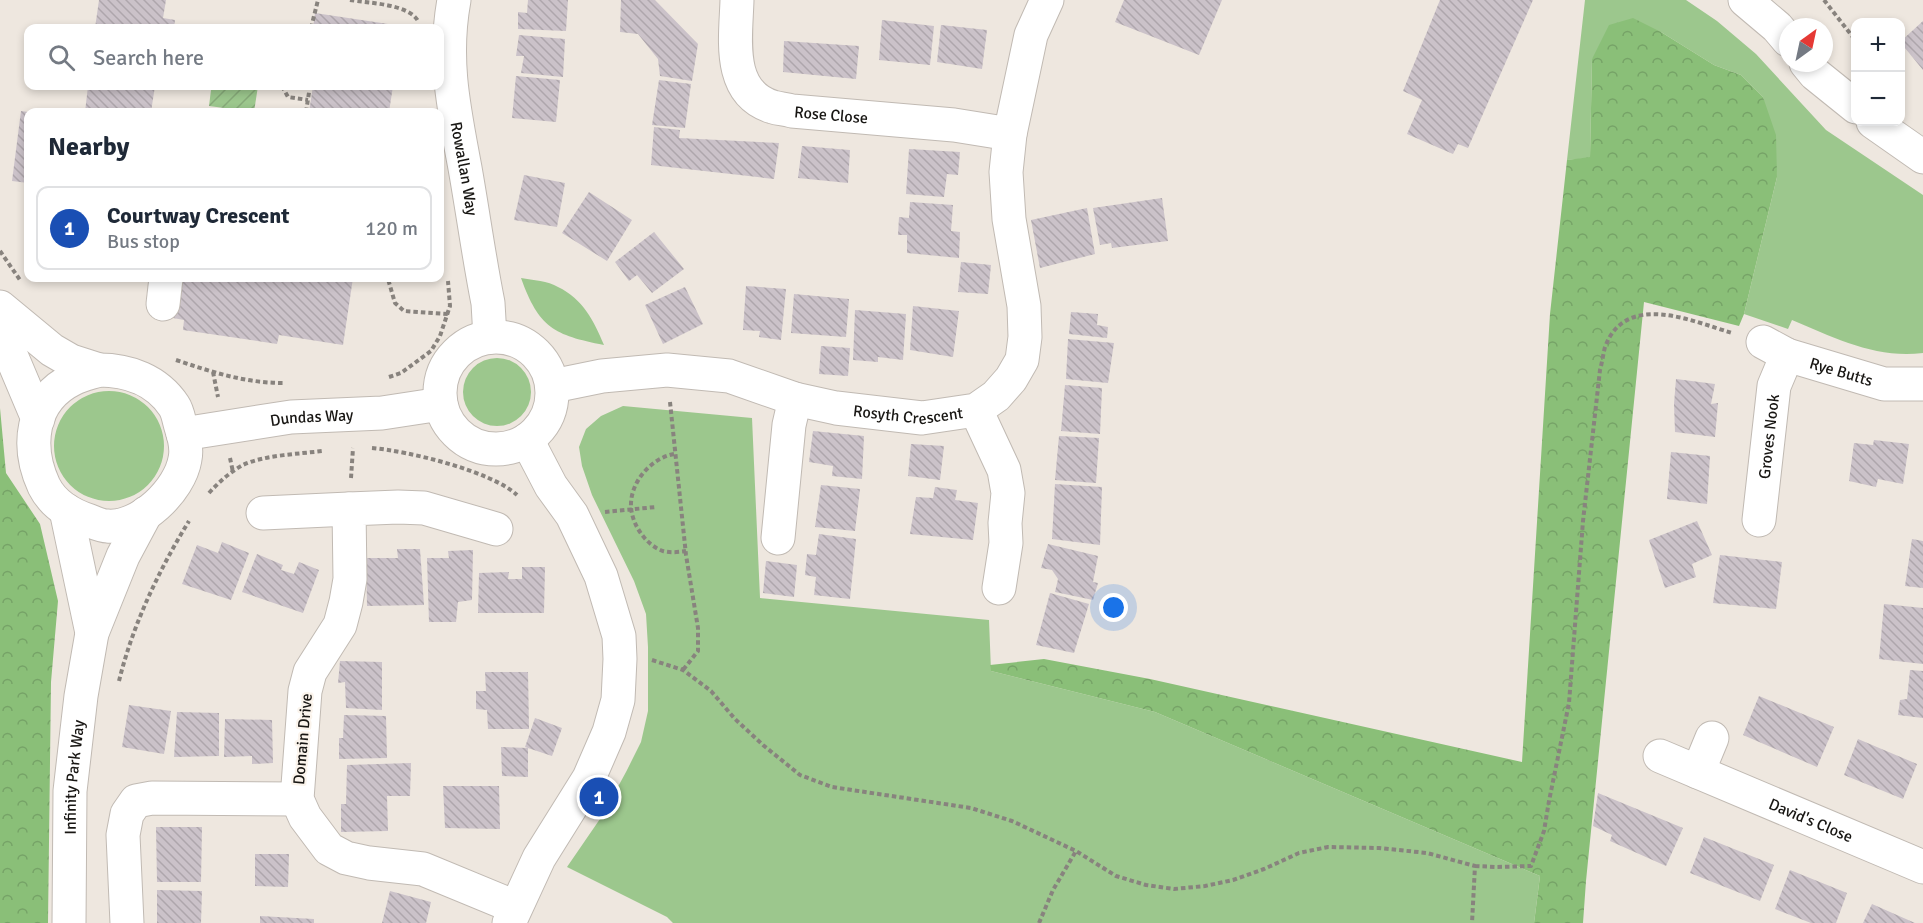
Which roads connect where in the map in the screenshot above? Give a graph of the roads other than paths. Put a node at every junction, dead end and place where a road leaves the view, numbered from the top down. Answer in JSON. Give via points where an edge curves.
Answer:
{"nodes":[{"id":1,"x":454,"y":0,"type":"edge"},
{"id":2,"x":737,"y":0,"type":"edge"},
{"id":3,"x":1047,"y":0,"type":"edge"},
{"id":4,"x":1745,"y":0,"type":"edge"},
{"id":5,"x":1779,"y":29,"type":"edge"},
{"id":6,"x":1813,"y":72,"type":"edge"},
{"id":7,"x":1851,"y":103,"type":"edge"},
{"id":8,"x":1879,"y":126,"type":"edge"},
{"id":9,"x":1010,"y":134,"type":"junction"},
{"id":10,"x":1923,"y":157,"type":"edge"},
{"id":11,"x":0,"y":307,"type":"edge"},
{"id":12,"x":0,"y":329,"type":"edge"},
{"id":13,"x":490,"y":337,"type":"junction"},
{"id":14,"x":1775,"y":349,"type":"joint"},
{"id":15,"x":99,"y":370,"type":"junction"},
{"id":16,"x":1923,"y":384,"type":"edge"},
{"id":17,"x":553,"y":386,"type":"junction"},
{"id":18,"x":795,"y":399,"type":"junction"},
{"id":19,"x":441,"y":404,"type":"junction"},
{"id":20,"x":976,"y":410,"type":"junction"},
{"id":21,"x":38,"y":419,"type":"junction"},
{"id":22,"x":183,"y":434,"type":"junction"},
{"id":23,"x":527,"y":440,"type":"junction"},
{"id":24,"x":349,"y":509,"type":"junction"},
{"id":25,"x":66,"y":510,"type":"junction"},
{"id":26,"x":146,"y":513,"type":"junction"},
{"id":27,"x":263,"y":513,"type":"dead end"},
{"id":28,"x":1759,"y":520,"type":"dead end"},
{"id":29,"x":496,"y":529,"type":"dead end"},
{"id":30,"x":778,"y":538,"type":"dead end"},
{"id":31,"x":999,"y":588,"type":"dead end"},
{"id":32,"x":92,"y":633,"type":"junction"},
{"id":33,"x":1712,"y":738,"type":"dead end"},
{"id":34,"x":1660,"y":756,"type":"dead end"},
{"id":35,"x":1698,"y":772,"type":"junction"},
{"id":36,"x":297,"y":799,"type":"junction"},
{"id":37,"x":1923,"y":867,"type":"edge"},
{"id":38,"x":512,"y":915,"type":"edge"},
{"id":39,"x":69,"y":923,"type":"edge"},
{"id":40,"x":127,"y":923,"type":"edge"}],
"edges":[{"from":1,"to":13,"type":"street","name":"Rowallan Way","via":[[448,50],[450,88],[488,303]]},
{"from":2,"to":9,"type":"street","name":"Rose Close","via":[[735,61],[753,96],[771,107]]},
{"from":3,"to":9,"type":"street","name":"Rosyth Crescent","via":[[1031,34]]},
{"from":4,"to":5,"type":"street"},
{"from":6,"to":7,"type":"street"},
{"from":8,"to":10,"type":"street"},
{"from":9,"to":20,"type":"street","name":"Rosyth Crescent","via":[[1008,207],[1024,306],[1025,337],[1022,360],[1011,379]]},
{"from":11,"to":15,"type":"street","via":[[52,350]]},
{"from":12,"to":21,"type":"street"},
{"from":13,"to":17,"type":"street","via":[[524,344],[548,369]]},
{"from":13,"to":19,"type":"street","via":[[457,352],[446,367],[440,385]]},
{"from":14,"to":16,"type":"street","name":"Rye Butts","via":[[1884,384]]},
{"from":14,"to":28,"type":"street","name":"Groves Nook"},
{"from":15,"to":21,"type":"street","via":[[61,387],[48,399]]},
{"from":15,"to":22,"type":"street","via":[[115,370],[156,386],[175,407]]},
{"from":17,"to":18,"type":"street","name":"Rosyth Crescent","via":[[602,376],[667,370],[729,376]]},
{"from":17,"to":23,"type":"street","via":[[547,417]]},
{"from":18,"to":20,"type":"street","name":"Rosyth Crescent","via":[[846,410],[922,418]]},
{"from":18,"to":30,"type":"street"},
{"from":19,"to":22,"type":"street","name":"Dundas Way","via":[[382,413],[291,417]]},
{"from":19,"to":23,"type":"street","via":[[458,435],[474,445],[510,448]]},
{"from":20,"to":31,"type":"street","via":[[1004,470],[1008,493]]},
{"from":21,"to":25,"type":"street","via":[[33,443],[36,467],[46,489]]},
{"from":22,"to":26,"type":"street","via":[[185,459],[178,478],[165,498]]},
{"from":23,"to":38,"type":"street","via":[[551,486],[572,515],[601,576],[619,636],[620,659],[618,700],[609,732],[589,778],[539,858]]},
{"from":24,"to":27,"type":"street"},
{"from":24,"to":29,"type":"street","via":[[424,508]]},
{"from":24,"to":36,"type":"street","name":"Domain Drive","via":[[350,579],[346,602],[340,625],[310,672],[305,691]]},
{"from":25,"to":26,"type":"street","via":[[107,526],[128,524]]},
{"from":25,"to":32,"type":"street","name":"Infinity Park Way"},
{"from":26,"to":32,"type":"street","name":"Infinity Park Way","via":[[123,556]]},
{"from":32,"to":39,"type":"street","name":"Infinity Park Way","via":[[70,791]]},
{"from":33,"to":35,"type":"street"},
{"from":34,"to":35,"type":"street","name":"David's Close"},
{"from":35,"to":37,"type":"street","name":"David's Close"},
{"from":36,"to":38,"type":"street","name":"Domain Drive","via":[[329,849],[369,863],[423,869]]},
{"from":36,"to":40,"type":"street","name":"Domain Drive","via":[[136,801],[127,814],[123,835]]}]}
